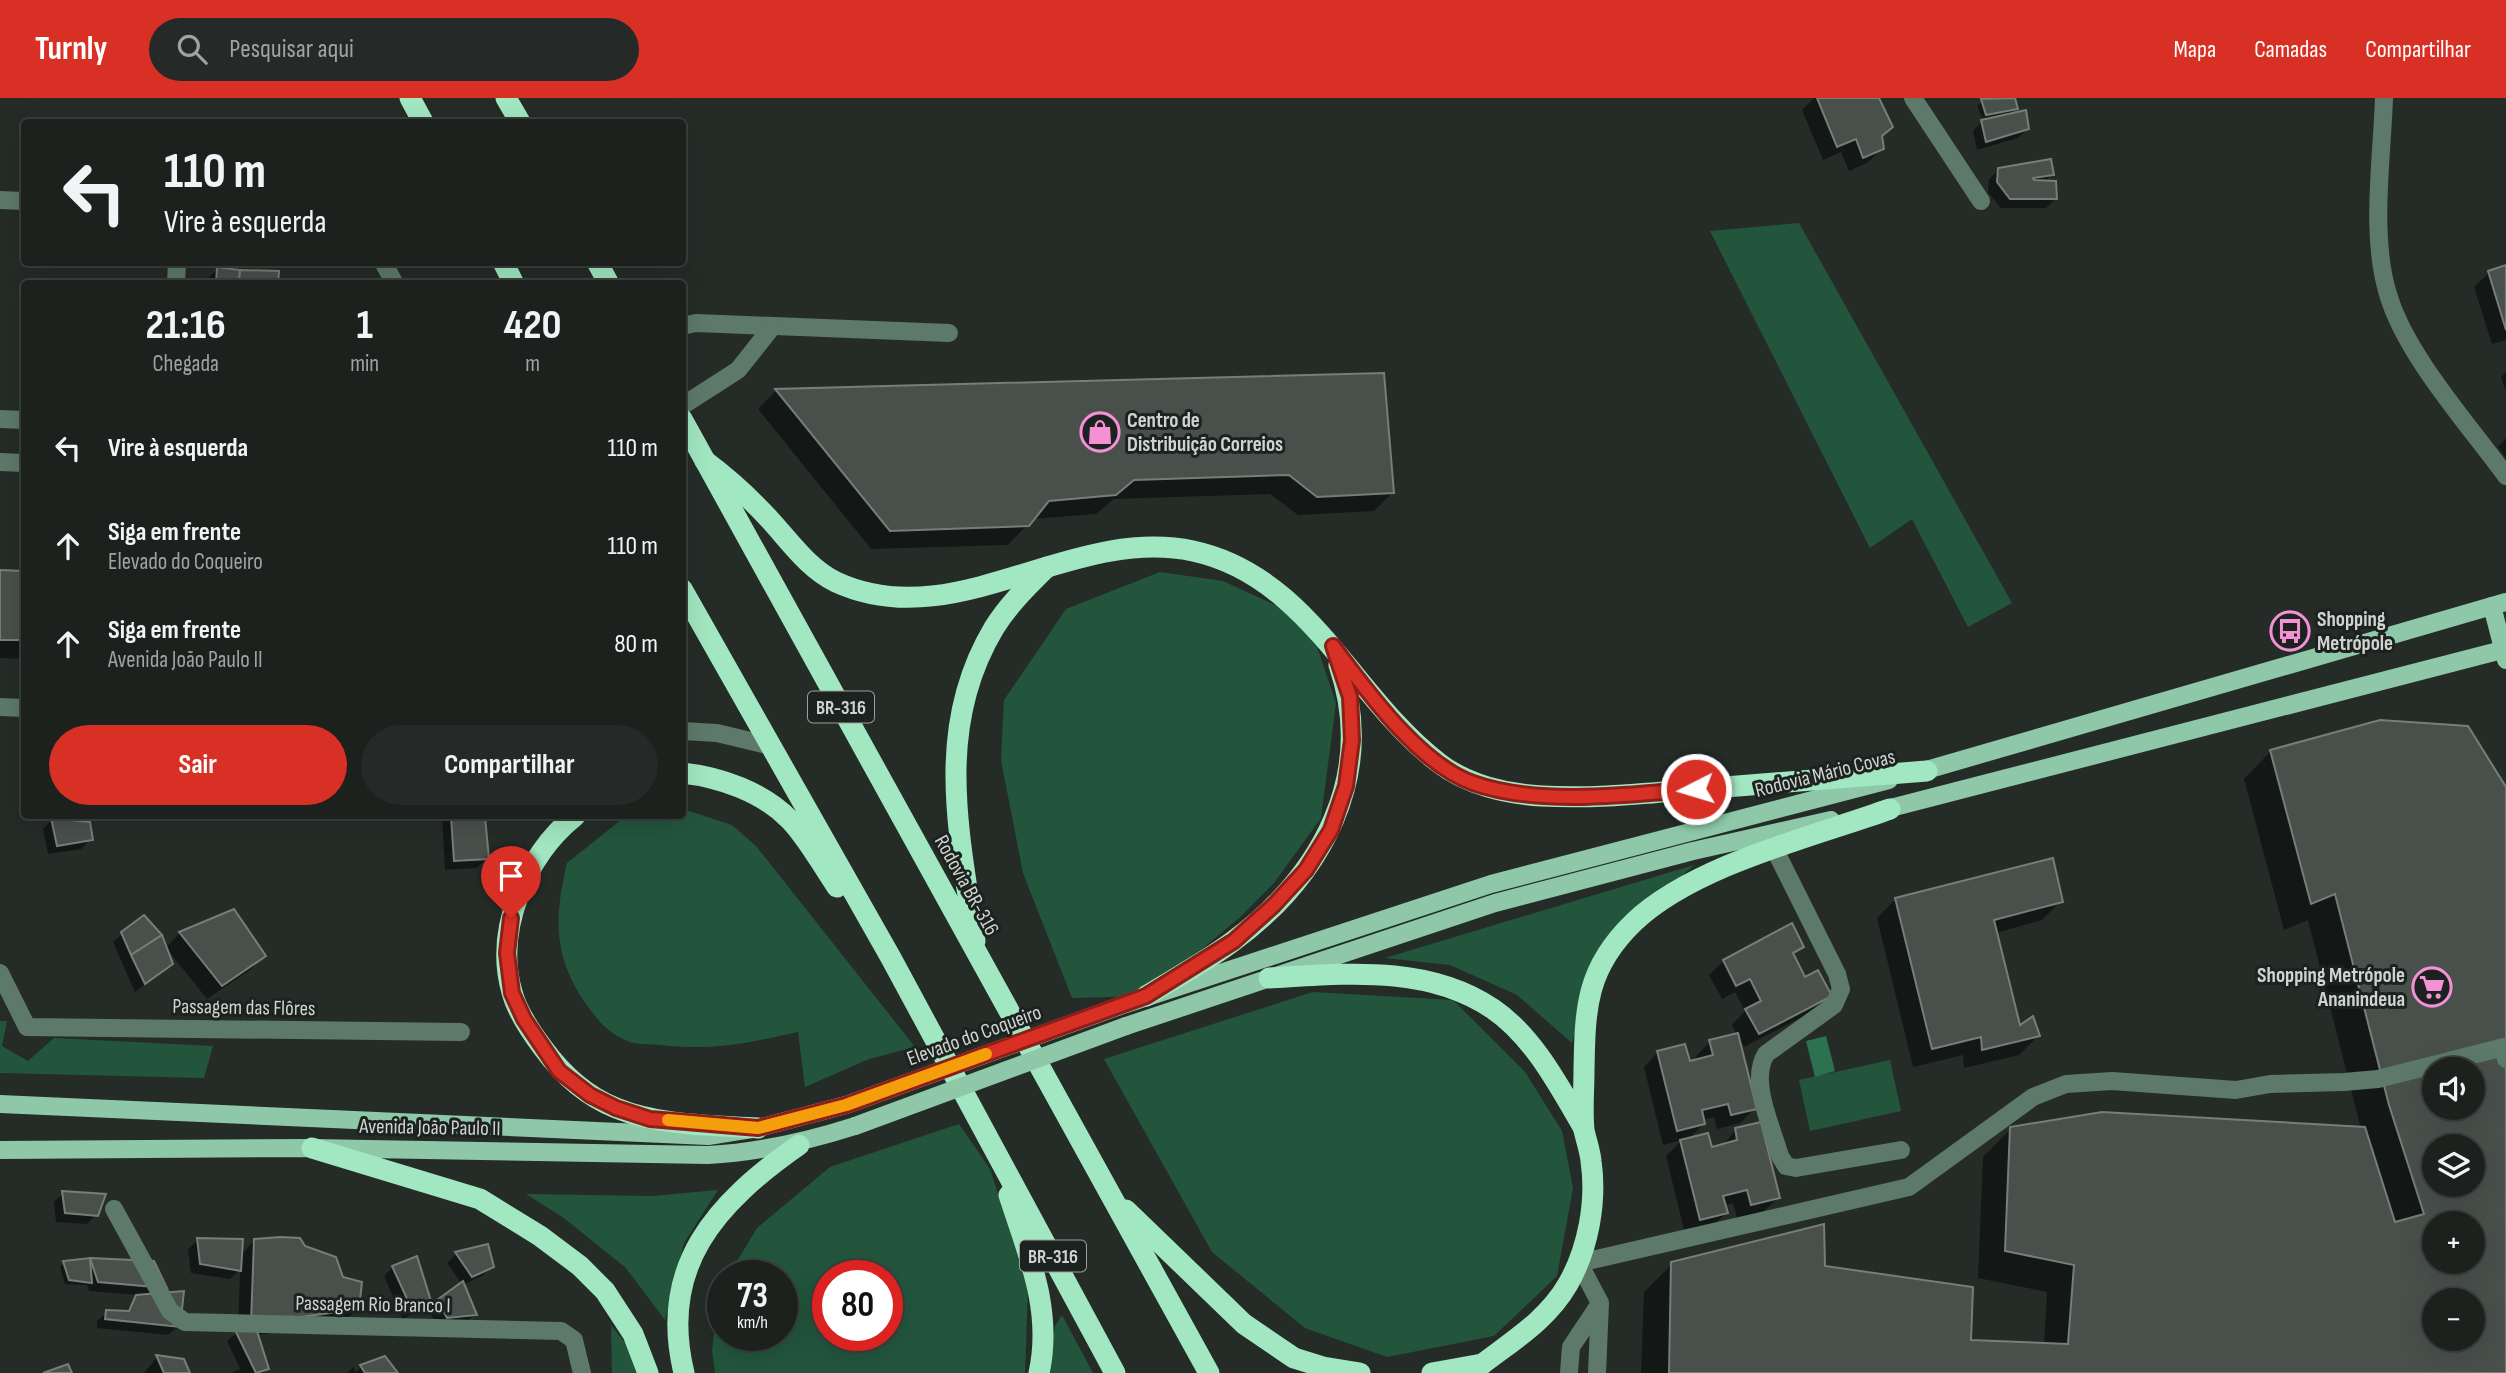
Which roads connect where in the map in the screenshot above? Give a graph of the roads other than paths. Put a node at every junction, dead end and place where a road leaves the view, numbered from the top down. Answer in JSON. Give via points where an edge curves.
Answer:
{"nodes":[{"id":1,"x":410,"y":98,"type":"edge"},
{"id":2,"x":506,"y":98,"type":"edge"},
{"id":3,"x":1913,"y":98,"type":"edge"},
{"id":4,"x":2384,"y":98,"type":"edge"},
{"id":5,"x":422,"y":119,"type":"edge"},
{"id":6,"x":518,"y":119,"type":"edge"},
{"id":7,"x":0,"y":200,"type":"edge"},
{"id":8,"x":21,"y":201,"type":"edge"},
{"id":9,"x":1981,"y":201,"type":"dead end"},
{"id":10,"x":686,"y":325,"type":"edge"},
{"id":11,"x":773,"y":326,"type":"junction"},
{"id":12,"x":949,"y":333,"type":"dead end"},
{"id":13,"x":686,"y":403,"type":"edge"},
{"id":14,"x":0,"y":419,"type":"edge"},
{"id":15,"x":21,"y":420,"type":"edge"},
{"id":16,"x":686,"y":426,"type":"edge"},
{"id":17,"x":705,"y":461,"type":"junction"},
{"id":18,"x":0,"y":462,"type":"edge"},
{"id":19,"x":21,"y":463,"type":"edge"},
{"id":20,"x":2506,"y":476,"type":"edge"},
{"id":21,"x":1050,"y":564,"type":"junction"},
{"id":22,"x":686,"y":595,"type":"edge"},
{"id":23,"x":2499,"y":604,"type":"edge"},
{"id":24,"x":1333,"y":646,"type":"junction"},
{"id":25,"x":2504,"y":653,"type":"edge"},
{"id":26,"x":0,"y":707,"type":"edge"},
{"id":27,"x":21,"y":708,"type":"edge"},
{"id":28,"x":686,"y":731,"type":"edge"},
{"id":29,"x":771,"y":746,"type":"junction"},
{"id":30,"x":1927,"y":771,"type":"junction"},
{"id":31,"x":686,"y":773,"type":"edge"},
{"id":32,"x":1890,"y":809,"type":"junction"},
{"id":33,"x":572,"y":819,"type":"edge"},
{"id":34,"x":1775,"y":850,"type":"junction"},
{"id":35,"x":977,"y":953,"type":"junction"},
{"id":36,"x":891,"y":958,"type":"junction"},
{"id":37,"x":0,"y":974,"type":"edge"},
{"id":38,"x":1269,"y":978,"type":"junction"},
{"id":39,"x":1146,"y":996,"type":"junction"},
{"id":40,"x":1117,"y":1007,"type":"joint"},
{"id":41,"x":461,"y":1032,"type":"dead end"},
{"id":42,"x":2506,"y":1059,"type":"edge"},
{"id":43,"x":0,"y":1104,"type":"edge"},
{"id":44,"x":846,"y":1105,"type":"joint"},
{"id":45,"x":855,"y":1126,"type":"joint"},
{"id":46,"x":758,"y":1128,"type":"junction"},
{"id":47,"x":1584,"y":1128,"type":"junction"},
{"id":48,"x":990,"y":1140,"type":"junction"},
{"id":49,"x":799,"y":1144,"type":"junction"},
{"id":50,"x":312,"y":1148,"type":"junction"},
{"id":51,"x":0,"y":1150,"type":"edge"},
{"id":52,"x":1900,"y":1150,"type":"dead end"},
{"id":53,"x":1107,"y":1191,"type":"junction"},
{"id":54,"x":114,"y":1209,"type":"dead end"},
{"id":55,"x":1579,"y":1263,"type":"junction"},
{"id":56,"x":1600,"y":1303,"type":"junction"},
{"id":57,"x":1476,"y":1369,"type":"edge"},
{"id":58,"x":582,"y":1373,"type":"edge"},
{"id":59,"x":648,"y":1373,"type":"edge"},
{"id":60,"x":684,"y":1373,"type":"edge"},
{"id":61,"x":1039,"y":1373,"type":"edge"},
{"id":62,"x":1115,"y":1373,"type":"edge"},
{"id":63,"x":1209,"y":1373,"type":"edge"},
{"id":64,"x":1360,"y":1373,"type":"edge"},
{"id":65,"x":1432,"y":1373,"type":"edge"},
{"id":66,"x":1569,"y":1373,"type":"edge"},
{"id":67,"x":1597,"y":1373,"type":"edge"}],
"edges":[{"from":1,"to":5,"type":"highway"},
{"from":2,"to":6,"type":"highway"},
{"from":3,"to":9,"type":"street"},
{"from":4,"to":20,"type":"street","via":[[2380,233],[2388,296],[2415,350]]},
{"from":7,"to":8,"type":"street"},
{"from":10,"to":11,"type":"street"},
{"from":11,"to":12,"type":"street"},
{"from":11,"to":13,"type":"street","via":[[737,370]]},
{"from":14,"to":15,"type":"street"},
{"from":16,"to":17,"type":"highway","name":"Rodovia BR-316","number":"BR-316"},
{"from":17,"to":21,"type":"highway","via":[[742,492],[803,557],[834,581],[874,594],[909,599],[979,588]]},
{"from":17,"to":35,"type":"highway","name":"Rodovia BR-316","number":"BR-316"},
{"from":18,"to":19,"type":"street"},
{"from":21,"to":24,"type":"highway","via":[[1136,547],[1193,551],[1246,572],[1290,601]]},
{"from":21,"to":35,"type":"highway","via":[[994,628],[968,685],[955,741],[961,847]]},
{"from":22,"to":29,"type":"highway","number":"BR-316"},
{"from":23,"to":25,"type":"main road"},
{"from":23,"to":30,"type":"main road","name":"Rodovia Mário Covas"},
{"from":24,"to":30,"type":"highway","via":[[1397,726],[1440,764],[1473,783],[1540,796],[1620,795]]},
{"from":24,"to":39,"type":"highway","via":[[1350,697],[1352,740],[1346,786],[1331,830],[1306,870],[1234,941]]},
{"from":25,"to":32,"type":"main road"},
{"from":26,"to":27,"type":"street"},
{"from":28,"to":29,"type":"street","via":[[717,733]]},
{"from":29,"to":36,"type":"highway","number":"BR-316"},
{"from":30,"to":39,"type":"main road","name":"Rodovia Mário Covas","via":[[1491,884]]},
{"from":31,"to":36,"type":"highway","via":[[744,788],[790,820]]},
{"from":32,"to":34,"type":"highway"},
{"from":32,"to":38,"type":"main road","via":[[1693,850],[1495,903]]},
{"from":33,"to":46,"type":"highway","via":[[534,863],[511,918],[507,953],[512,993],[524,1019],[559,1071],[616,1108],[650,1119]]},
{"from":34,"to":47,"type":"highway","via":[[1681,887],[1635,920],[1607,951],[1594,973],[1585,1017]]},
{"from":34,"to":52,"type":"street","via":[[1841,989],[1834,1005],[1766,1054],[1759,1065],[1780,1156],[1786,1166],[1796,1168]]},
{"from":35,"to":53,"type":"highway","name":"Rodovia BR-316","number":"BR-316"},
{"from":36,"to":48,"type":"highway","number":"BR-316"},
{"from":37,"to":41,"type":"street","name":"Passagem das Flôres","via":[[27,1027]]},
{"from":38,"to":45,"type":"main road","name":"Elevado do Coqueiro","bridge":true},
{"from":38,"to":47,"type":"highway","via":[[1400,975],[1451,989],[1493,1009],[1527,1042]]},
{"from":39,"to":40,"type":"main road","name":"Rodovia Mário Covas"},
{"from":40,"to":44,"type":"main road","name":"Elevado do Coqueiro","bridge":true},
{"from":42,"to":55,"type":"street","via":[[2504,1047],[2378,1079],[2236,1090],[2112,1081],[2066,1084],[2033,1097],[1909,1187]]},
{"from":43,"to":46,"type":"main road","name":"Avenida João Paulo II","via":[[640,1135],[708,1136]]},
{"from":44,"to":46,"type":"main road","name":"Avenida João Paulo II"},
{"from":45,"to":49,"type":"main road","name":"Avenida João Paulo II"},
{"from":47,"to":55,"type":"highway","via":[[1592,1204]]},
{"from":48,"to":61,"type":"highway","via":[[1041,1289],[1044,1349]]},
{"from":48,"to":62,"type":"highway","number":"BR-316"},
{"from":49,"to":50,"type":"main road","name":"Avenida João Paulo II","via":[[708,1155]]},
{"from":49,"to":60,"type":"highway","via":[[732,1198],[710,1222],[692,1253],[677,1319]]},
{"from":50,"to":51,"type":"main road","name":"Avenida João Paulo II"},
{"from":50,"to":59,"type":"highway","via":[[480,1199],[540,1236],[605,1291],[633,1334]]},
{"from":53,"to":63,"type":"highway","name":"Rodovia BR-316","number":"BR-316"},
{"from":53,"to":64,"type":"highway","via":[[1244,1324],[1294,1358]]},
{"from":54,"to":58,"type":"street","name":"Passagem Rio Branco I","via":[[170,1311],[184,1322],[561,1331],[574,1340]]},
{"from":55,"to":56,"type":"street"},
{"from":55,"to":57,"type":"highway","via":[[1554,1305],[1519,1340]]},
{"from":56,"to":66,"type":"street","via":[[1571,1347]]},
{"from":56,"to":67,"type":"street"},
{"from":57,"to":65,"type":"highway"}]}
